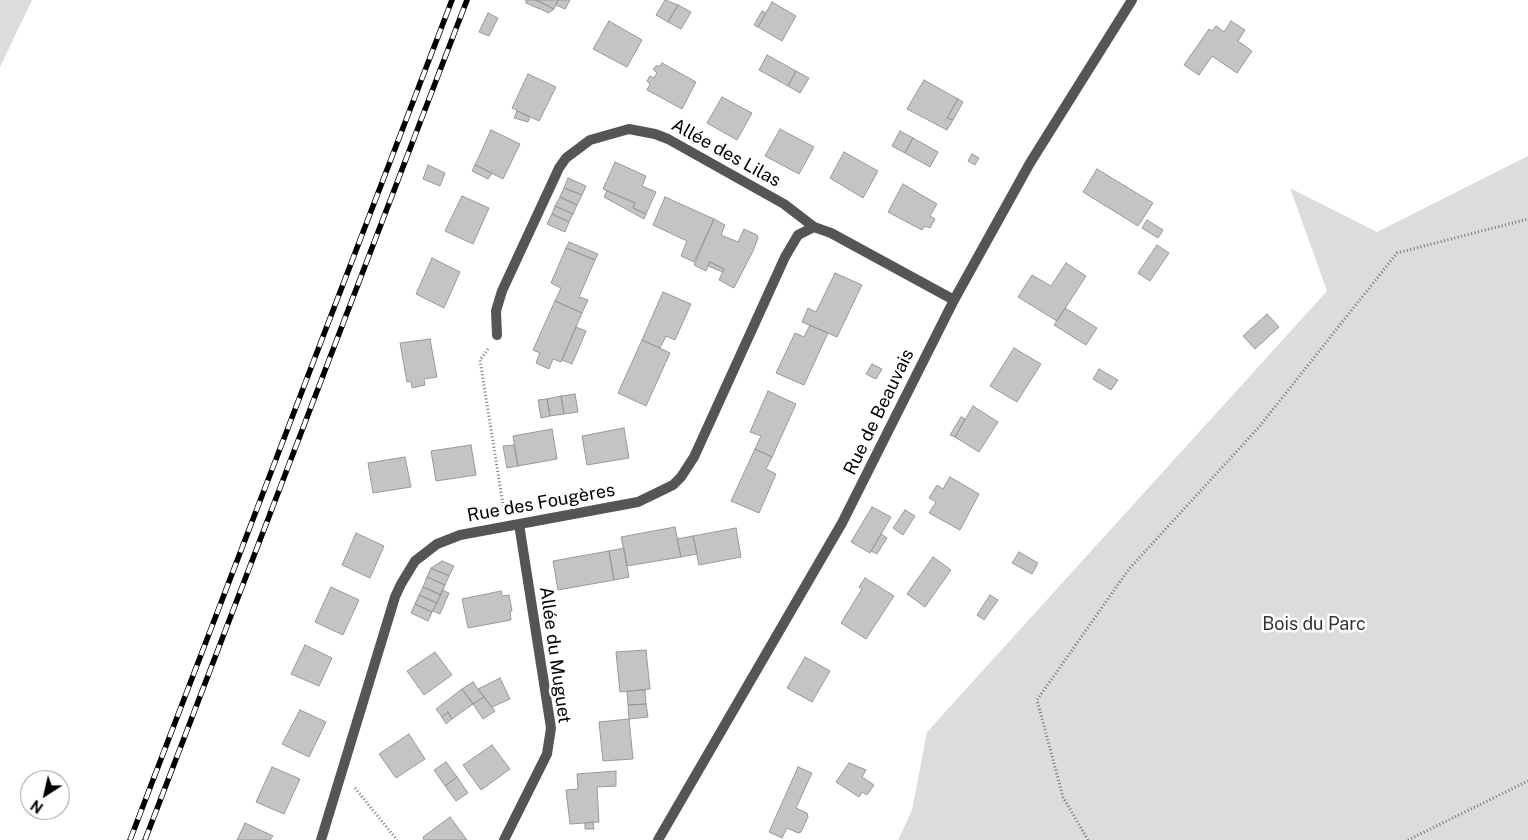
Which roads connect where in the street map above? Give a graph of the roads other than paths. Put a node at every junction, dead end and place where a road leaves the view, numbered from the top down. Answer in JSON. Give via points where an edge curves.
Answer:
{"nodes":[{"id":1,"x":1132,"y":0,"type":"edge"},
{"id":2,"x":814,"y":227,"type":"junction"},
{"id":3,"x":954,"y":300,"type":"junction"},
{"id":4,"x":497,"y":335,"type":"road end"},
{"id":5,"x":519,"y":524,"type":"junction"},
{"id":6,"x":321,"y":840,"type":"edge"},
{"id":7,"x":504,"y":840,"type":"edge"},
{"id":8,"x":658,"y":840,"type":"edge"}],
"edges":[{"from":1,"to":3,"type":"street","name":"Rue de Beauvais","via":[[1030,163]]},
{"from":2,"to":3,"type":"street","name":"Allée des Lilas","via":[[831,233]]},
{"from":2,"to":4,"type":"street","name":"Allée des Lilas","via":[[784,204],[668,139],[629,129],[601,135],[566,158],[551,182],[502,291],[496,311]]},
{"from":2,"to":5,"type":"street","name":"Rue des Fougères","via":[[798,236],[784,257],[694,457],[681,477],[662,492],[638,502]]},
{"from":3,"to":8,"type":"street","name":"Rue de Beauvais","via":[[839,529]]},
{"from":5,"to":6,"type":"street","name":"Rue des Fougères","via":[[448,539],[426,551],[407,572],[396,598]]},
{"from":5,"to":7,"type":"street","name":"Allée du Muguet","via":[[551,728],[547,754]]}]}
